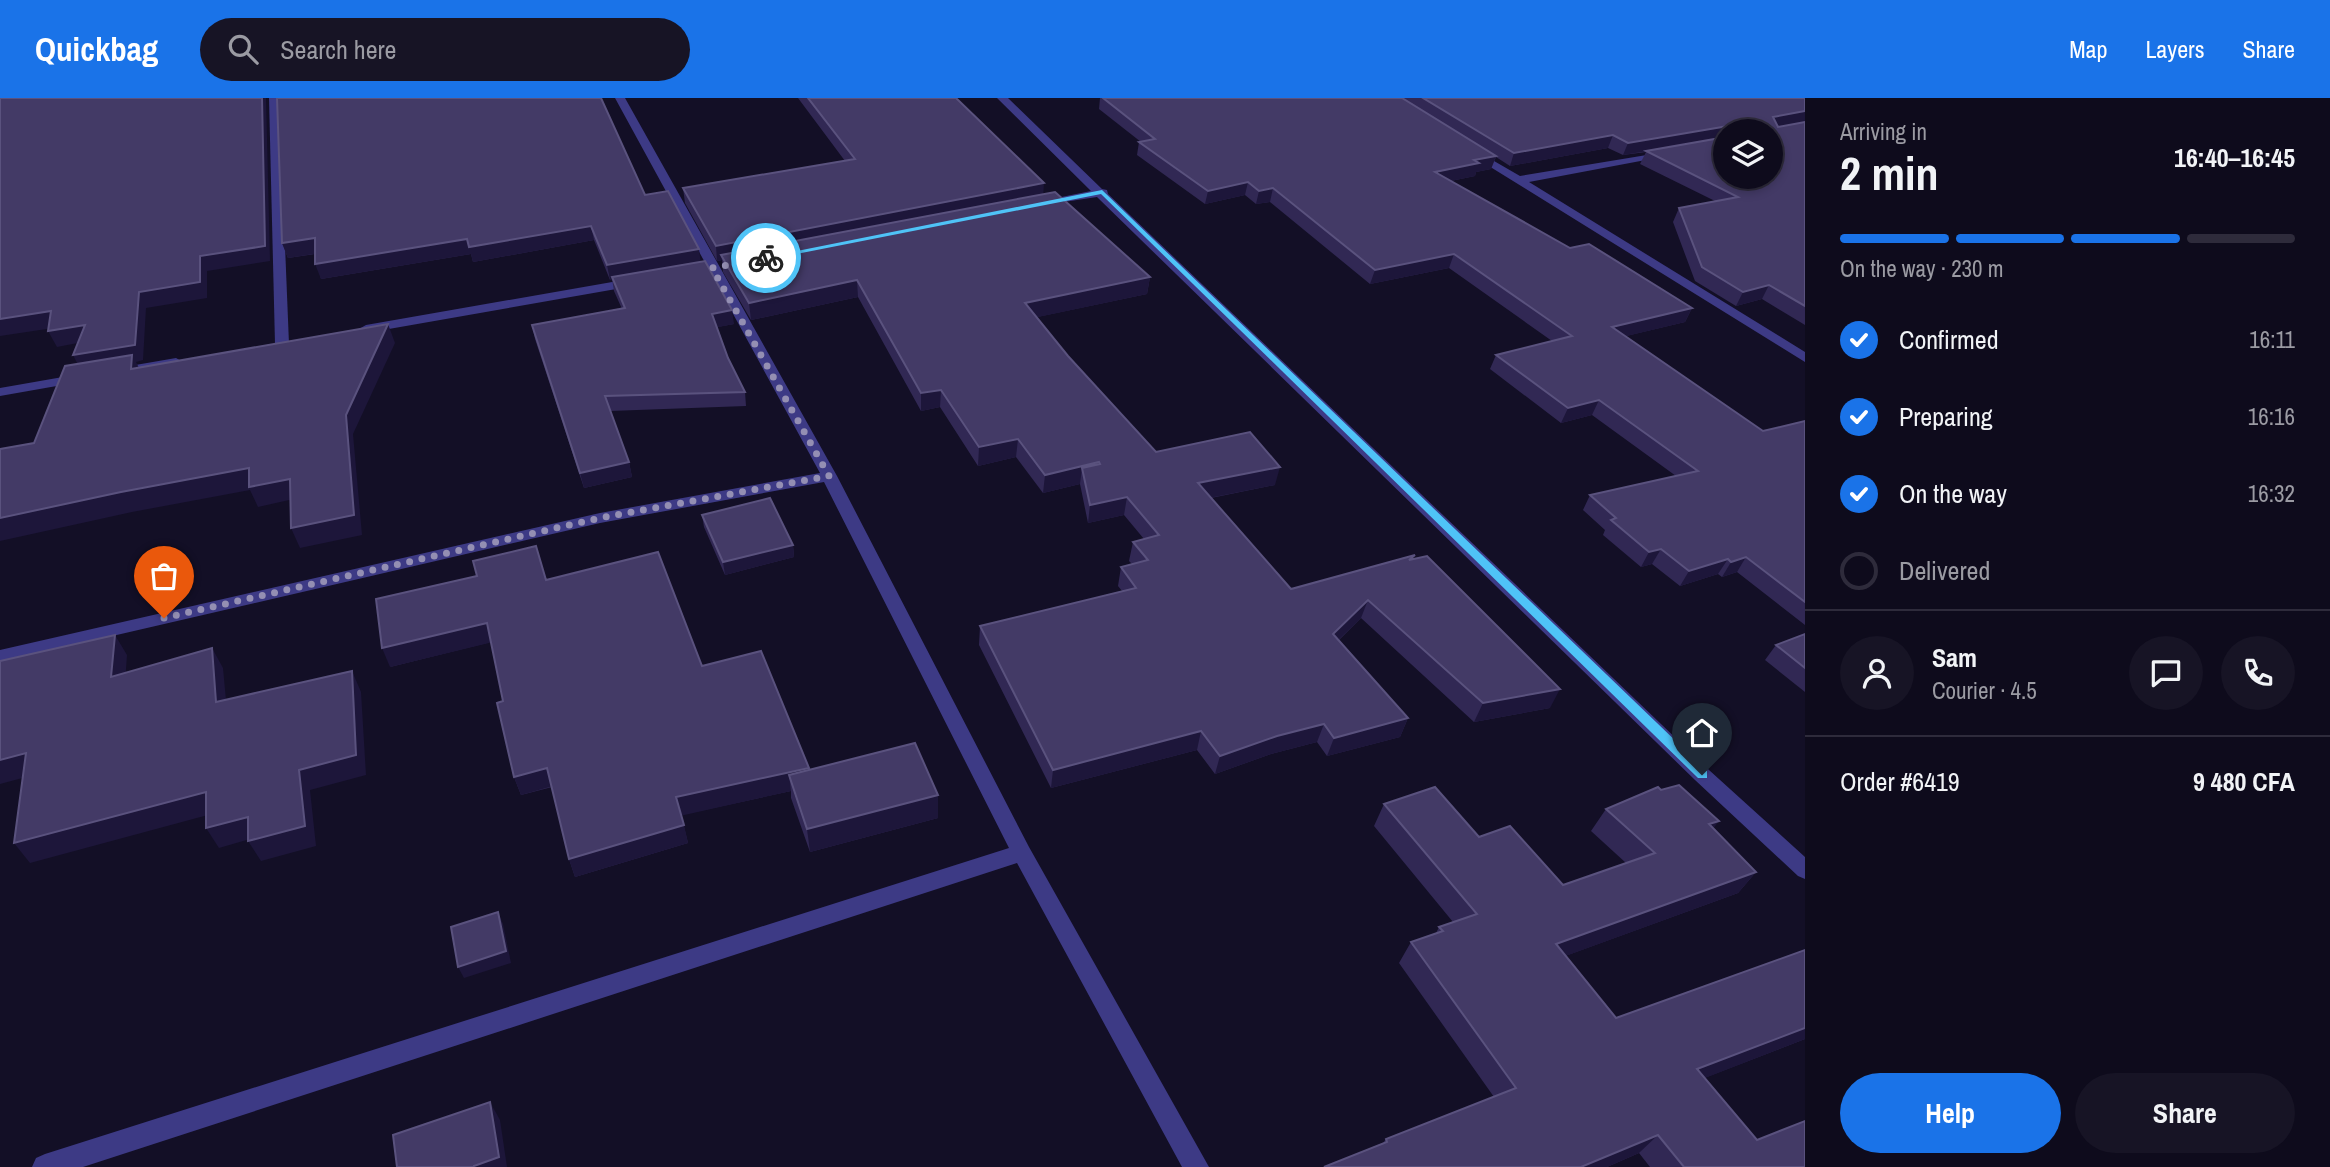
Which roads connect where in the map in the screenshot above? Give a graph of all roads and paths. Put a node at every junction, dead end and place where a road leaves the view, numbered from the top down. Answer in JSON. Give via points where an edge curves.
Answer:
{"nodes":[{"id":1,"x":274,"y":98,"type":"edge"},
{"id":2,"x":620,"y":98,"type":"edge"},
{"id":3,"x":1007,"y":98,"type":"edge"},
{"id":4,"x":1464,"y":146,"type":"edge"},
{"id":5,"x":1674,"y":152,"type":"edge"},
{"id":6,"x":1519,"y":180,"type":"junction"},
{"id":7,"x":1102,"y":192,"type":"junction"},
{"id":8,"x":1022,"y":208,"type":"edge"},
{"id":9,"x":647,"y":279,"type":"edge"},
{"id":10,"x":350,"y":331,"type":"edge"},
{"id":11,"x":282,"y":343,"type":"edge"},
{"id":12,"x":1805,"y":358,"type":"edge"},
{"id":13,"x":188,"y":360,"type":"edge"},
{"id":14,"x":0,"y":392,"type":"edge"},
{"id":15,"x":829,"y":476,"type":"junction"},
{"id":16,"x":0,"y":656,"type":"edge"},
{"id":17,"x":1022,"y":853,"type":"junction"},
{"id":18,"x":1805,"y":870,"type":"edge"},
{"id":19,"x":46,"y":1167,"type":"edge"},
{"id":20,"x":1196,"y":1167,"type":"edge"}],
"edges":[{"from":1,"to":11,"type":"street"},
{"from":2,"to":15,"type":"street"},
{"from":3,"to":7,"type":"street"},
{"from":4,"to":6,"type":"street"},
{"from":5,"to":6,"type":"street"},
{"from":6,"to":12,"type":"street"},
{"from":7,"to":8,"type":"street"},
{"from":7,"to":18,"type":"street"},
{"from":9,"to":10,"type":"street"},
{"from":13,"to":14,"type":"street"},
{"from":15,"to":16,"type":"street","via":[[600,518]]},
{"from":15,"to":17,"type":"street"},
{"from":17,"to":19,"type":"street"},
{"from":17,"to":20,"type":"street"}]}
